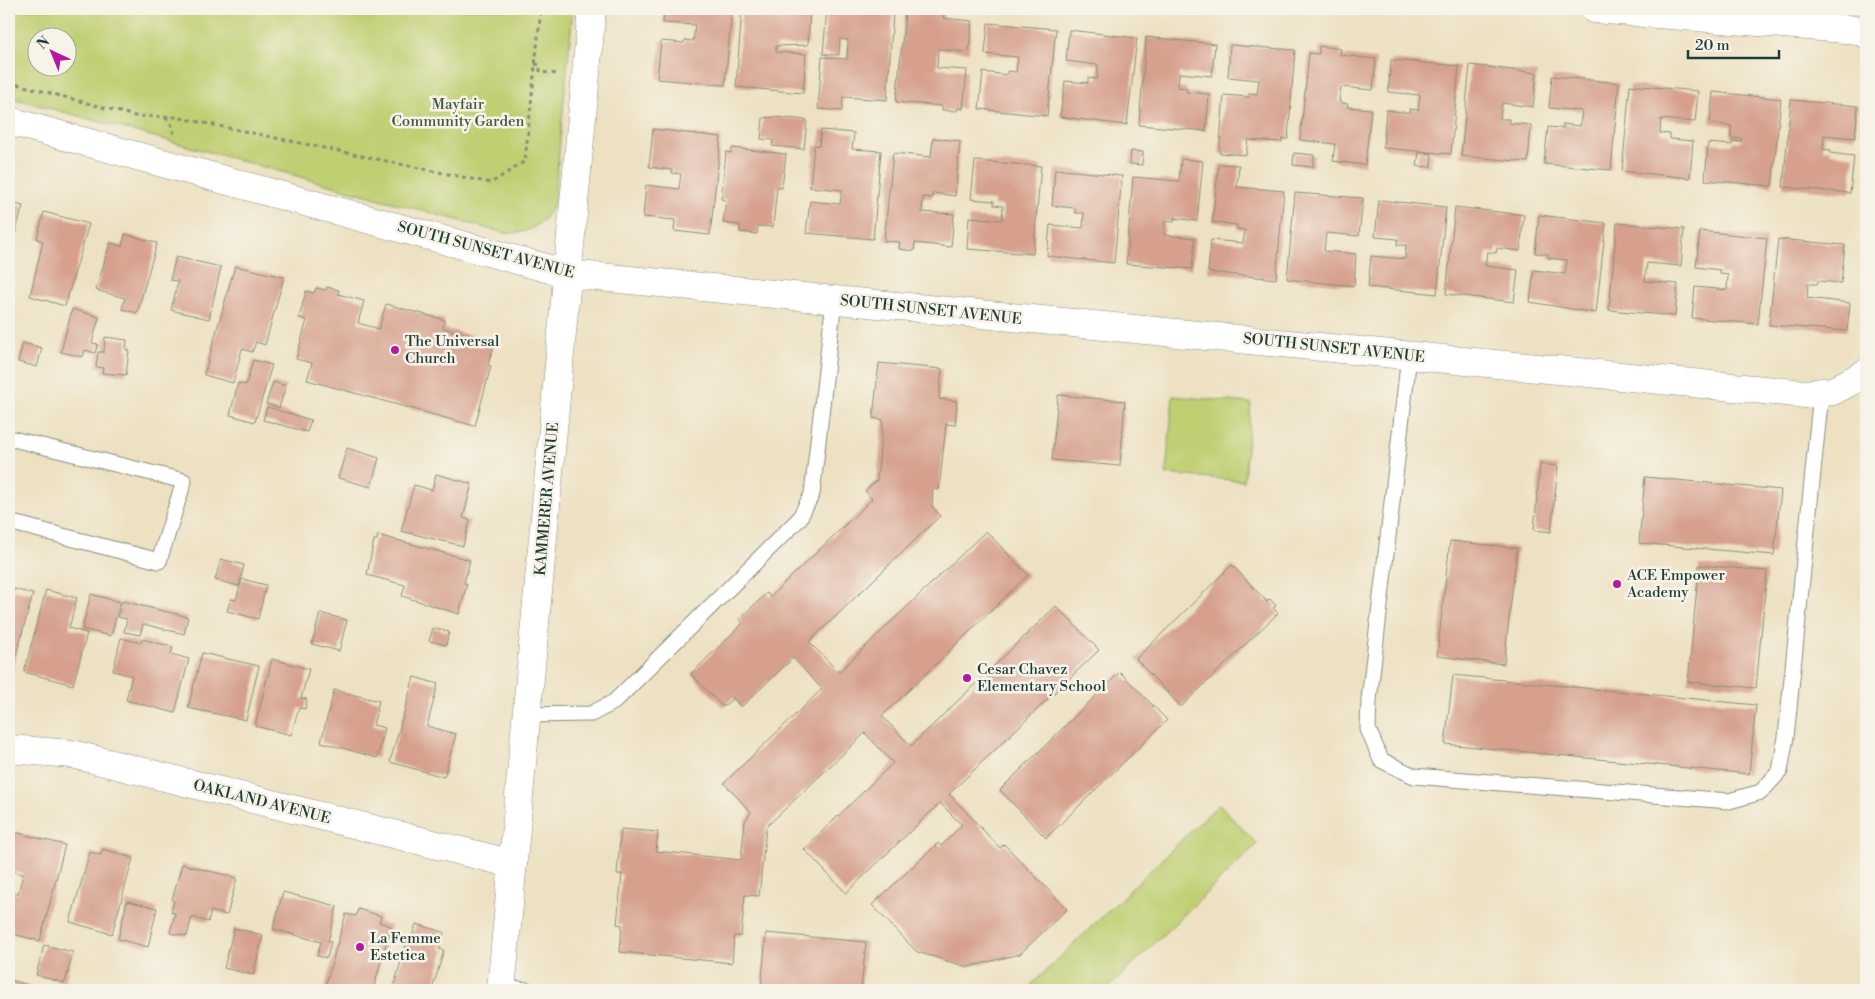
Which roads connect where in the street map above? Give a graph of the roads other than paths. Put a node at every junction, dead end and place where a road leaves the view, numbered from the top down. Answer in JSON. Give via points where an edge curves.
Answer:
{"nodes":[{"id":1,"x":592,"y":9,"type":"edge"},
{"id":2,"x":1594,"y":9,"type":"edge"},
{"id":3,"x":1866,"y":34,"type":"edge"},
{"id":4,"x":9,"y":121,"type":"edge"},
{"id":5,"x":568,"y":274,"type":"junction"},
{"id":6,"x":834,"y":300,"type":"junction"},
{"id":7,"x":1409,"y":356,"type":"junction"},
{"id":8,"x":1866,"y":373,"type":"edge"},
{"id":9,"x":1821,"y":393,"type":"junction"},
{"id":10,"x":9,"y":438,"type":"edge"},
{"id":11,"x":9,"y":522,"type":"edge"},
{"id":12,"x":527,"y":715,"type":"junction"},
{"id":13,"x":9,"y":749,"type":"edge"},
{"id":14,"x":513,"y":864,"type":"junction"},
{"id":15,"x":510,"y":989,"type":"edge"}],
"edges":[{"from":1,"to":5,"type":"street","name":"KAMMERER AVENUE"},
{"from":2,"to":3,"type":"street","via":[[1858,30]]},
{"from":4,"to":5,"type":"street","name":"SOUTH SUNSET AVENUE"},
{"from":5,"to":6,"type":"street","name":"SOUTH SUNSET AVENUE"},
{"from":5,"to":12,"type":"street","name":"KAMMERER AVENUE"},
{"from":6,"to":7,"type":"street","name":"SOUTH SUNSET AVENUE"},
{"from":6,"to":12,"type":"lane","via":[[812,494],[799,519],[614,702],[591,714]]},
{"from":7,"to":9,"type":"street","name":"SOUTH SUNSET AVENUE"},
{"from":7,"to":9,"type":"lane","via":[[1368,729],[1381,760],[1414,776],[1729,801],[1761,792],[1780,771],[1786,737]]},
{"from":8,"to":9,"type":"street","name":"SOUTH SUNSET AVENUE","via":[[1832,392]]},
{"from":10,"to":11,"type":"lane","via":[[184,481],[159,561]]},
{"from":12,"to":14,"type":"street","name":"KAMMERER AVENUE"},
{"from":13,"to":14,"type":"street","name":"OAKLAND AVENUE","via":[[72,754]]},
{"from":14,"to":15,"type":"street","name":"KAMMERER AVENUE"}]}
